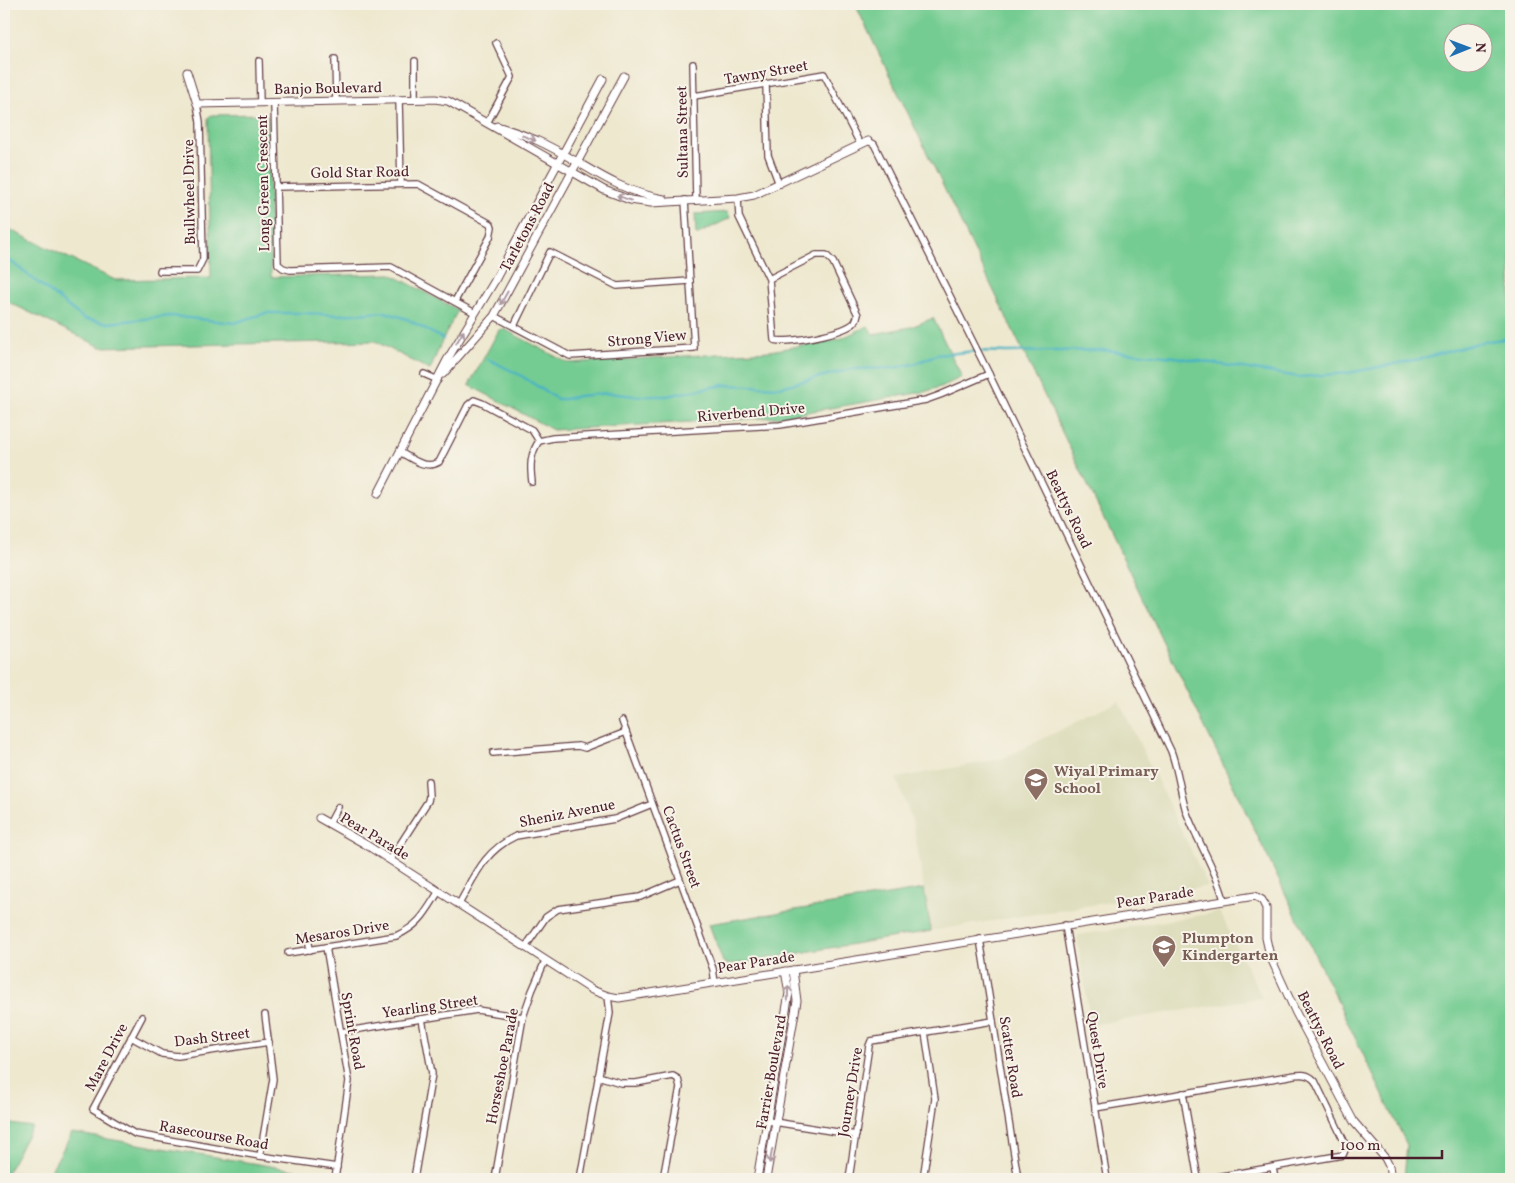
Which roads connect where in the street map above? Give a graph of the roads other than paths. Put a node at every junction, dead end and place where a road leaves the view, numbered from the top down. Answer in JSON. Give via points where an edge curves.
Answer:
{"nodes":[{"id":1,"x":496,"y":44,"type":"dead end"},
{"id":2,"x":335,"y":59,"type":"dead end"},
{"id":3,"x":259,"y":61,"type":"dead end"},
{"id":4,"x":415,"y":61,"type":"dead end"},
{"id":5,"x":693,"y":64,"type":"dead end"},
{"id":6,"x":187,"y":72,"type":"dead end"},
{"id":7,"x":624,"y":76,"type":"dead end"},
{"id":8,"x":603,"y":79,"type":"dead end"},
{"id":9,"x":766,"y":84,"type":"junction"},
{"id":10,"x":694,"y":96,"type":"junction"},
{"id":11,"x":399,"y":100,"type":"junction"},
{"id":12,"x":416,"y":100,"type":"junction"},
{"id":13,"x":336,"y":101,"type":"junction"},
{"id":14,"x":260,"y":103,"type":"junction"},
{"id":15,"x":274,"y":103,"type":"junction"},
{"id":16,"x":197,"y":104,"type":"junction"},
{"id":17,"x":487,"y":123,"type":"junction"},
{"id":18,"x":868,"y":140,"type":"joint"},
{"id":19,"x":860,"y":144,"type":"junction"},
{"id":20,"x":566,"y":156,"type":"junction"},
{"id":21,"x":577,"y":163,"type":"junction"},
{"id":22,"x":561,"y":165,"type":"junction"},
{"id":23,"x":572,"y":172,"type":"junction"},
{"id":24,"x":401,"y":184,"type":"junction"},
{"id":25,"x":779,"y":184,"type":"junction"},
{"id":26,"x":276,"y":187,"type":"junction"},
{"id":27,"x":738,"y":198,"type":"junction"},
{"id":28,"x":696,"y":199,"type":"junction"},
{"id":29,"x":672,"y":200,"type":"junction"},
{"id":30,"x":685,"y":200,"type":"junction"},
{"id":31,"x":160,"y":272,"type":"dead end"},
{"id":32,"x":769,"y":279,"type":"junction"},
{"id":33,"x":690,"y":281,"type":"junction"},
{"id":34,"x":455,"y":301,"type":"junction"},
{"id":35,"x":474,"y":313,"type":"junction"},
{"id":36,"x":494,"y":316,"type":"junction"},
{"id":37,"x":514,"y":326,"type":"junction"},
{"id":38,"x":424,"y":374,"type":"dead end"},
{"id":39,"x":989,"y":374,"type":"junction"},
{"id":40,"x":438,"y":380,"type":"junction"},
{"id":41,"x":539,"y":441,"type":"junction"},
{"id":42,"x":400,"y":452,"type":"junction"},
{"id":43,"x":532,"y":482,"type":"dead end"},
{"id":44,"x":378,"y":494,"type":"dead end"},
{"id":45,"x":622,"y":721,"type":"dead end"},
{"id":46,"x":626,"y":732,"type":"junction"},
{"id":47,"x":493,"y":753,"type":"dead end"},
{"id":48,"x":428,"y":781,"type":"dead end"},
{"id":49,"x":652,"y":804,"type":"junction"},
{"id":50,"x":338,"y":807,"type":"dead end"},
{"id":51,"x":319,"y":818,"type":"dead end"},
{"id":52,"x":329,"y":824,"type":"junction"},
{"id":53,"x":390,"y":860,"type":"junction"},
{"id":54,"x":680,"y":880,"type":"junction"},
{"id":55,"x":439,"y":891,"type":"junction"},
{"id":56,"x":1243,"y":897,"type":"joint"},
{"id":57,"x":1224,"y":900,"type":"junction"},
{"id":58,"x":459,"y":904,"type":"junction"},
{"id":59,"x":1065,"y":925,"type":"junction"},
{"id":60,"x":308,"y":938,"type":"dead end"},
{"id":61,"x":980,"y":939,"type":"junction"},
{"id":62,"x":526,"y":946,"type":"junction"},
{"id":63,"x":326,"y":947,"type":"junction"},
{"id":64,"x":310,"y":950,"type":"junction"},
{"id":65,"x":288,"y":954,"type":"dead end"},
{"id":66,"x":545,"y":961,"type":"junction"},
{"id":67,"x":793,"y":970,"type":"junction"},
{"id":68,"x":785,"y":971,"type":"junction"},
{"id":69,"x":715,"y":983,"type":"junction"},
{"id":70,"x":608,"y":996,"type":"junction"},
{"id":71,"x":265,"y":1015,"type":"dead end"},
{"id":72,"x":142,"y":1017,"type":"dead end"},
{"id":73,"x":523,"y":1017,"type":"junction"},
{"id":74,"x":422,"y":1019,"type":"junction"},
{"id":75,"x":993,"y":1021,"type":"junction"},
{"id":76,"x":341,"y":1032,"type":"junction"},
{"id":77,"x":925,"y":1032,"type":"junction"},
{"id":78,"x":131,"y":1037,"type":"junction"},
{"id":79,"x":269,"y":1042,"type":"junction"},
{"id":80,"x":598,"y":1076,"type":"junction"},
{"id":81,"x":1183,"y":1093,"type":"junction"},
{"id":82,"x":1095,"y":1108,"type":"junction"},
{"id":83,"x":93,"y":1109,"type":"joint"},
{"id":84,"x":768,"y":1121,"type":"junction"},
{"id":85,"x":777,"y":1122,"type":"junction"},
{"id":86,"x":856,"y":1135,"type":"junction"},
{"id":87,"x":260,"y":1156,"type":"junction"},
{"id":88,"x":337,"y":1167,"type":"junction"},
{"id":89,"x":1273,"y":1168,"type":"junction"},
{"id":90,"x":335,"y":1179,"type":"edge"},
{"id":91,"x":414,"y":1179,"type":"edge"},
{"id":92,"x":495,"y":1179,"type":"edge"},
{"id":93,"x":580,"y":1179,"type":"edge"},
{"id":94,"x":664,"y":1179,"type":"edge"},
{"id":95,"x":757,"y":1179,"type":"edge"},
{"id":96,"x":766,"y":1179,"type":"edge"},
{"id":97,"x":849,"y":1179,"type":"edge"},
{"id":98,"x":923,"y":1179,"type":"edge"},
{"id":99,"x":1018,"y":1179,"type":"edge"},
{"id":100,"x":1107,"y":1179,"type":"edge"},
{"id":101,"x":1198,"y":1179,"type":"edge"},
{"id":102,"x":1204,"y":1179,"type":"edge"},
{"id":103,"x":1275,"y":1179,"type":"edge"},
{"id":104,"x":1391,"y":1179,"type":"edge"}],
"edges":[{"from":1,"to":17,"type":"street","via":[[512,77]]},
{"from":2,"to":13,"type":"street"},
{"from":3,"to":14,"type":"street"},
{"from":4,"to":12,"type":"street"},
{"from":5,"to":10,"type":"street","name":"Sultana Street"},
{"from":6,"to":16,"type":"street"},
{"from":7,"to":21,"type":"street","name":"Tarletons Road"},
{"from":8,"to":20,"type":"street","name":"Tarletons Road"},
{"from":9,"to":10,"type":"street","name":"Tawny Street"},
{"from":9,"to":19,"type":"street","name":"Tawny Street","via":[[824,74]]},
{"from":9,"to":25,"type":"street","via":[[768,156]]},
{"from":10,"to":28,"type":"street","name":"Sultana Street"},
{"from":11,"to":12,"type":"street","name":"Banjo Boulevard"},
{"from":11,"to":13,"type":"street","name":"Banjo Boulevard"},
{"from":11,"to":24,"type":"street"},
{"from":12,"to":17,"type":"street","name":"Banjo Boulevard","via":[[448,102]]},
{"from":13,"to":15,"type":"street","name":"Banjo Boulevard"},
{"from":14,"to":15,"type":"street","name":"Banjo Boulevard"},
{"from":14,"to":16,"type":"street","name":"Banjo Boulevard"},
{"from":15,"to":26,"type":"street","name":"Long Green Crescent"},
{"from":16,"to":31,"type":"street","name":"Bullwheel Drive","via":[[203,259],[197,271]]},
{"from":17,"to":20,"type":"street","name":"Banjo Boulevard","one_way":true,"via":[[537,141]]},
{"from":17,"to":22,"type":"street","name":"Banjo Boulevard"},
{"from":18,"to":19,"type":"street"},
{"from":18,"to":39,"type":"street","name":"Beattys Road","via":[[874,144]]},
{"from":19,"to":25,"type":"street"},
{"from":20,"to":21,"type":"street","name":"Banjo Boulevard"},
{"from":20,"to":22,"type":"street","name":"Tarletons Road"},
{"from":21,"to":23,"type":"street","name":"Tarletons Road"},
{"from":21,"to":29,"type":"street","name":"Banjo Boulevard","via":[[626,189]]},
{"from":22,"to":23,"type":"street","name":"Banjo Boulevard"},
{"from":22,"to":35,"type":"street","name":"Tarletons Road"},
{"from":29,"to":23,"type":"street","name":"Banjo Boulevard","one_way":true,"via":[[651,203],[630,200]]},
{"from":23,"to":36,"type":"street","name":"Tarletons Road","one_way":true},
{"from":24,"to":26,"type":"street","name":"Gold Star Road"},
{"from":24,"to":34,"type":"street","name":"Gold Star Road","via":[[418,184],[491,224],[490,236]]},
{"from":25,"to":27,"type":"street"},
{"from":26,"to":34,"type":"street","name":"Long Green Crescent","via":[[277,259],[283,268],[390,267]]},
{"from":27,"to":28,"type":"street"},
{"from":27,"to":32,"type":"street","via":[[739,217]]},
{"from":28,"to":30,"type":"street"},
{"from":29,"to":30,"type":"street"},
{"from":30,"to":33,"type":"street","name":"Strong View"},
{"from":32,"to":32,"type":"street","via":[[774,340],[835,333],[854,323],[858,315],[833,262],[826,255],[816,255]]},
{"from":33,"to":37,"type":"street","via":[[617,286],[550,252]]},
{"from":33,"to":37,"type":"street","name":"Strong View","via":[[694,348],[570,356]]},
{"from":34,"to":35,"type":"street","name":"Long Green Crescent"},
{"from":40,"to":35,"type":"street","name":"Tarletons Road","one_way":true},
{"from":36,"to":37,"type":"street","name":"Strong View"},
{"from":36,"to":40,"type":"street","name":"Tarletons Road"},
{"from":38,"to":40,"type":"street"},
{"from":39,"to":41,"type":"street","name":"Riverbend Drive","via":[[926,400],[780,425]]},
{"from":39,"to":57,"type":"street","name":"Beattys Road","via":[[1171,751],[1186,810]]},
{"from":40,"to":42,"type":"street","name":"Tarletons Road"},
{"from":41,"to":42,"type":"street","via":[[532,430],[474,400],[468,405],[439,462],[427,466]]},
{"from":41,"to":43,"type":"street","via":[[533,450],[530,466]]},
{"from":42,"to":44,"type":"street","name":"Tarletons Road"},
{"from":45,"to":46,"type":"street","name":"Cactus Street"},
{"from":46,"to":47,"type":"street","via":[[585,748]]},
{"from":46,"to":49,"type":"street","name":"Cactus Street"},
{"from":48,"to":53,"type":"street","via":[[428,801]]},
{"from":49,"to":54,"type":"street","name":"Cactus Street"},
{"from":49,"to":58,"type":"street","name":"Sheniz Avenue","via":[[615,819],[516,836],[505,841],[490,854]]},
{"from":50,"to":52,"type":"street"},
{"from":51,"to":52,"type":"street","name":"Pear Parade"},
{"from":52,"to":53,"type":"street","name":"Pear Parade"},
{"from":53,"to":55,"type":"street","name":"Pear Parade"},
{"from":54,"to":62,"type":"street","via":[[640,897],[558,909],[546,916]]},
{"from":54,"to":69,"type":"street","name":"Cactus Street","via":[[713,969]]},
{"from":55,"to":58,"type":"street","name":"Pear Parade"},
{"from":55,"to":63,"type":"street","name":"Mesaros Drive","via":[[410,930],[396,936]]},
{"from":56,"to":57,"type":"street","name":"Pear Parade"},
{"from":56,"to":104,"type":"street","name":"Beattys Road","via":[[1255,896],[1262,900],[1266,908],[1270,956],[1296,1013],[1354,1122],[1385,1158]]},
{"from":57,"to":59,"type":"street","name":"Pear Parade"},
{"from":58,"to":62,"type":"street","name":"Pear Parade"},
{"from":59,"to":61,"type":"street","name":"Pear Parade"},
{"from":59,"to":82,"type":"street","name":"Quest Drive"},
{"from":60,"to":64,"type":"street"},
{"from":61,"to":67,"type":"street","name":"Pear Parade"},
{"from":61,"to":75,"type":"street","name":"Scatter Road"},
{"from":62,"to":66,"type":"street","name":"Pear Parade"},
{"from":63,"to":64,"type":"street","name":"Mesaros Drive"},
{"from":63,"to":76,"type":"street","name":"Sprint Road"},
{"from":64,"to":65,"type":"street","name":"Mesaros Drive"},
{"from":66,"to":70,"type":"street","name":"Pear Parade","via":[[592,990]]},
{"from":66,"to":73,"type":"street","name":"Horseshoe Parade"},
{"from":67,"to":68,"type":"street","name":"Pear Parade"},
{"from":67,"to":85,"type":"street","name":"Farrier Boulevard","via":[[797,1001]]},
{"from":68,"to":69,"type":"street","name":"Pear Parade"},
{"from":84,"to":68,"type":"street","name":"Farrier Boulevard","one_way":true,"via":[[789,993]]},
{"from":69,"to":70,"type":"street","name":"Pear Parade","via":[[619,998]]},
{"from":70,"to":80,"type":"street","via":[[610,1013]]},
{"from":71,"to":79,"type":"street","name":"Dash Street"},
{"from":72,"to":78,"type":"street","name":"Mare Drive"},
{"from":73,"to":74,"type":"street","name":"Yearling Street","via":[[477,1010]]},
{"from":73,"to":92,"type":"street","name":"Horseshoe Parade"},
{"from":74,"to":76,"type":"street","name":"Yearling Street"},
{"from":74,"to":91,"type":"street","via":[[432,1074]]},
{"from":75,"to":77,"type":"street","name":"Journey Drive"},
{"from":75,"to":99,"type":"street","name":"Scatter Road"},
{"from":76,"to":88,"type":"street","name":"Sprint Road","via":[[349,1081]]},
{"from":77,"to":86,"type":"street","name":"Journey Drive","via":[[871,1041]]},
{"from":77,"to":98,"type":"street","via":[[935,1099]]},
{"from":78,"to":79,"type":"street","name":"Dash Street","via":[[162,1054],[178,1056]]},
{"from":78,"to":83,"type":"street","name":"Mare Drive"},
{"from":79,"to":87,"type":"street","name":"Dash Street","via":[[273,1079]]},
{"from":80,"to":93,"type":"street"},
{"from":80,"to":94,"type":"street","via":[[621,1083],[673,1076],[678,1079],[680,1087]]},
{"from":81,"to":82,"type":"street"},
{"from":81,"to":89,"type":"street","via":[[1302,1074],[1311,1076],[1345,1143],[1343,1155]]},
{"from":81,"to":101,"type":"street"},
{"from":82,"to":100,"type":"street","name":"Quest Drive"},
{"from":83,"to":87,"type":"street","name":"Rasecourse Road","via":[[135,1134]]},
{"from":84,"to":85,"type":"street"},
{"from":84,"to":95,"type":"street","name":"Farrier Boulevard"},
{"from":85,"to":86,"type":"street"},
{"from":85,"to":96,"type":"street","name":"Farrier Boulevard","one_way":true},
{"from":86,"to":97,"type":"street","name":"Journey Drive"},
{"from":87,"to":88,"type":"street","name":"Rasecourse Road"},
{"from":88,"to":90,"type":"street","name":"Sprint Road"},
{"from":89,"to":102,"type":"street"},
{"from":89,"to":103,"type":"street"}]}
